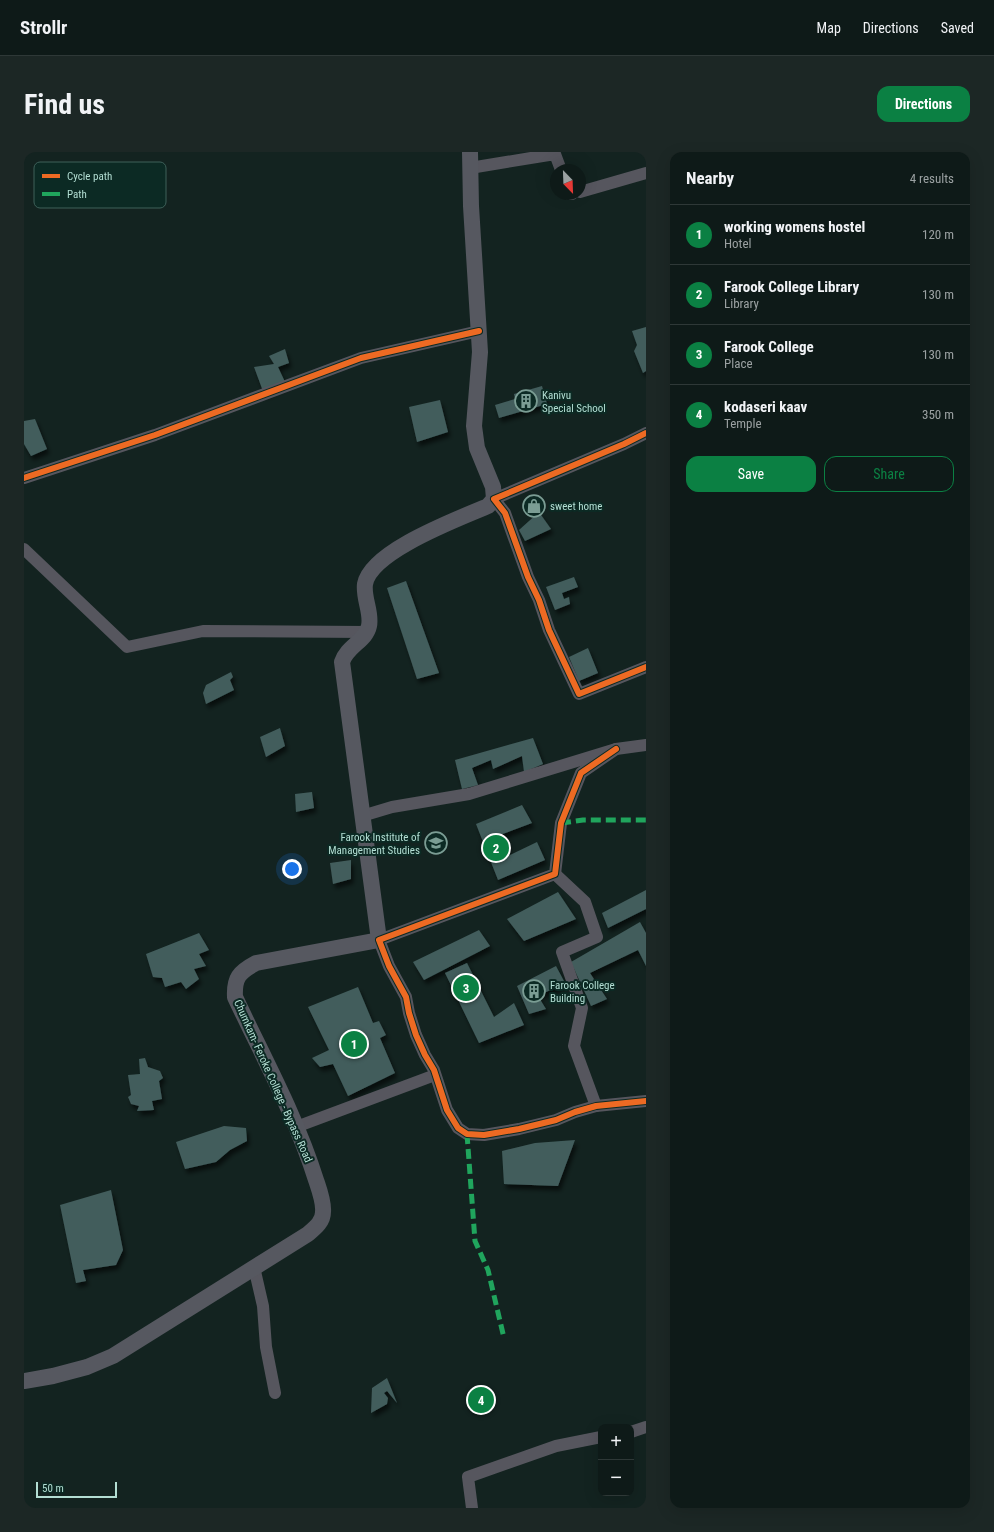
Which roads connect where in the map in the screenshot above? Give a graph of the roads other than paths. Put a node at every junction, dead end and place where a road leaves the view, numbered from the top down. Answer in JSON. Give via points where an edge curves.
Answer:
{"nodes":[{"id":1,"x":470,"y":152,"type":"edge"},
{"id":2,"x":559,"y":164,"type":"edge"},
{"id":3,"x":470,"y":168,"type":"junction"},
{"id":4,"x":646,"y":173,"type":"edge"},
{"id":5,"x":586,"y":190,"type":"edge"},
{"id":6,"x":479,"y":331,"type":"junction"},
{"id":7,"x":646,"y":433,"type":"edge"},
{"id":8,"x":24,"y":478,"type":"edge"},
{"id":9,"x":494,"y":499,"type":"junction"},
{"id":10,"x":24,"y":549,"type":"edge"},
{"id":11,"x":367,"y":632,"type":"junction"},
{"id":12,"x":646,"y":667,"type":"edge"},
{"id":13,"x":646,"y":745,"type":"edge"},
{"id":14,"x":616,"y":750,"type":"junction"},
{"id":15,"x":362,"y":816,"type":"junction"},
{"id":16,"x":555,"y":874,"type":"junction"},
{"id":17,"x":379,"y":940,"type":"junction"},
{"id":18,"x":435,"y":1075,"type":"junction"},
{"id":19,"x":646,"y":1101,"type":"edge"},
{"id":20,"x":596,"y":1106,"type":"junction"},
{"id":21,"x":296,"y":1127,"type":"junction"},
{"id":22,"x":254,"y":1267,"type":"junction"},
{"id":23,"x":24,"y":1381,"type":"edge"},
{"id":24,"x":275,"y":1393,"type":"dead end"},
{"id":25,"x":646,"y":1426,"type":"edge"},
{"id":26,"x":634,"y":1431,"type":"edge"},
{"id":27,"x":598,"y":1438,"type":"edge"},
{"id":28,"x":472,"y":1508,"type":"edge"}],
"edges":[{"from":1,"to":3,"type":"main road"},
{"from":2,"to":3,"type":"street","via":[[555,154]]},
{"from":3,"to":6,"type":"main road"},
{"from":4,"to":5,"type":"street"},
{"from":6,"to":8,"type":"street","via":[[361,358],[155,435]]},
{"from":6,"to":9,"type":"main road","via":[[480,352],[474,426],[477,448],[493,487]]},
{"from":7,"to":9,"type":"street"},
{"from":9,"to":11,"type":"main road","via":[[488,506],[422,535],[396,550],[373,568],[365,586],[370,620]]},
{"from":9,"to":12,"type":"street","via":[[505,513],[528,577],[578,694]]},
{"from":10,"to":11,"type":"street","via":[[127,647],[203,630]]},
{"from":11,"to":15,"type":"main road","via":[[348,650],[342,662]]},
{"from":13,"to":14,"type":"street"},
{"from":14,"to":15,"type":"street","via":[[469,794],[392,807]]},
{"from":14,"to":16,"type":"street","via":[[581,773],[561,823]]},
{"from":15,"to":17,"type":"main road"},
{"from":16,"to":17,"type":"street"},
{"from":16,"to":20,"type":"street","via":[[585,902],[597,937],[562,952],[582,1008],[574,1046]]},
{"from":17,"to":18,"type":"street","via":[[389,966],[406,997],[416,1035]]},
{"from":17,"to":21,"type":"main road","name":"Chumkam- Feroke College - Bypass Road","via":[[256,963],[239,975],[235,997]]},
{"from":18,"to":20,"type":"street","via":[[447,1110],[458,1128],[467,1134],[484,1135],[519,1129]]},
{"from":18,"to":21,"type":"street"},
{"from":19,"to":20,"type":"street"},
{"from":21,"to":22,"type":"main road","name":"Chumkam- Feroke College - Bypass Road","via":[[313,1170],[324,1213],[319,1224],[308,1234]]},
{"from":22,"to":23,"type":"main road","name":"Chumkam- Feroke College - Bypass Road","via":[[113,1356],[87,1367]]},
{"from":22,"to":24,"type":"street","via":[[263,1306],[266,1347]]},
{"from":25,"to":26,"type":"street"},
{"from":27,"to":28,"type":"street","via":[[556,1446],[468,1477]]}]}
